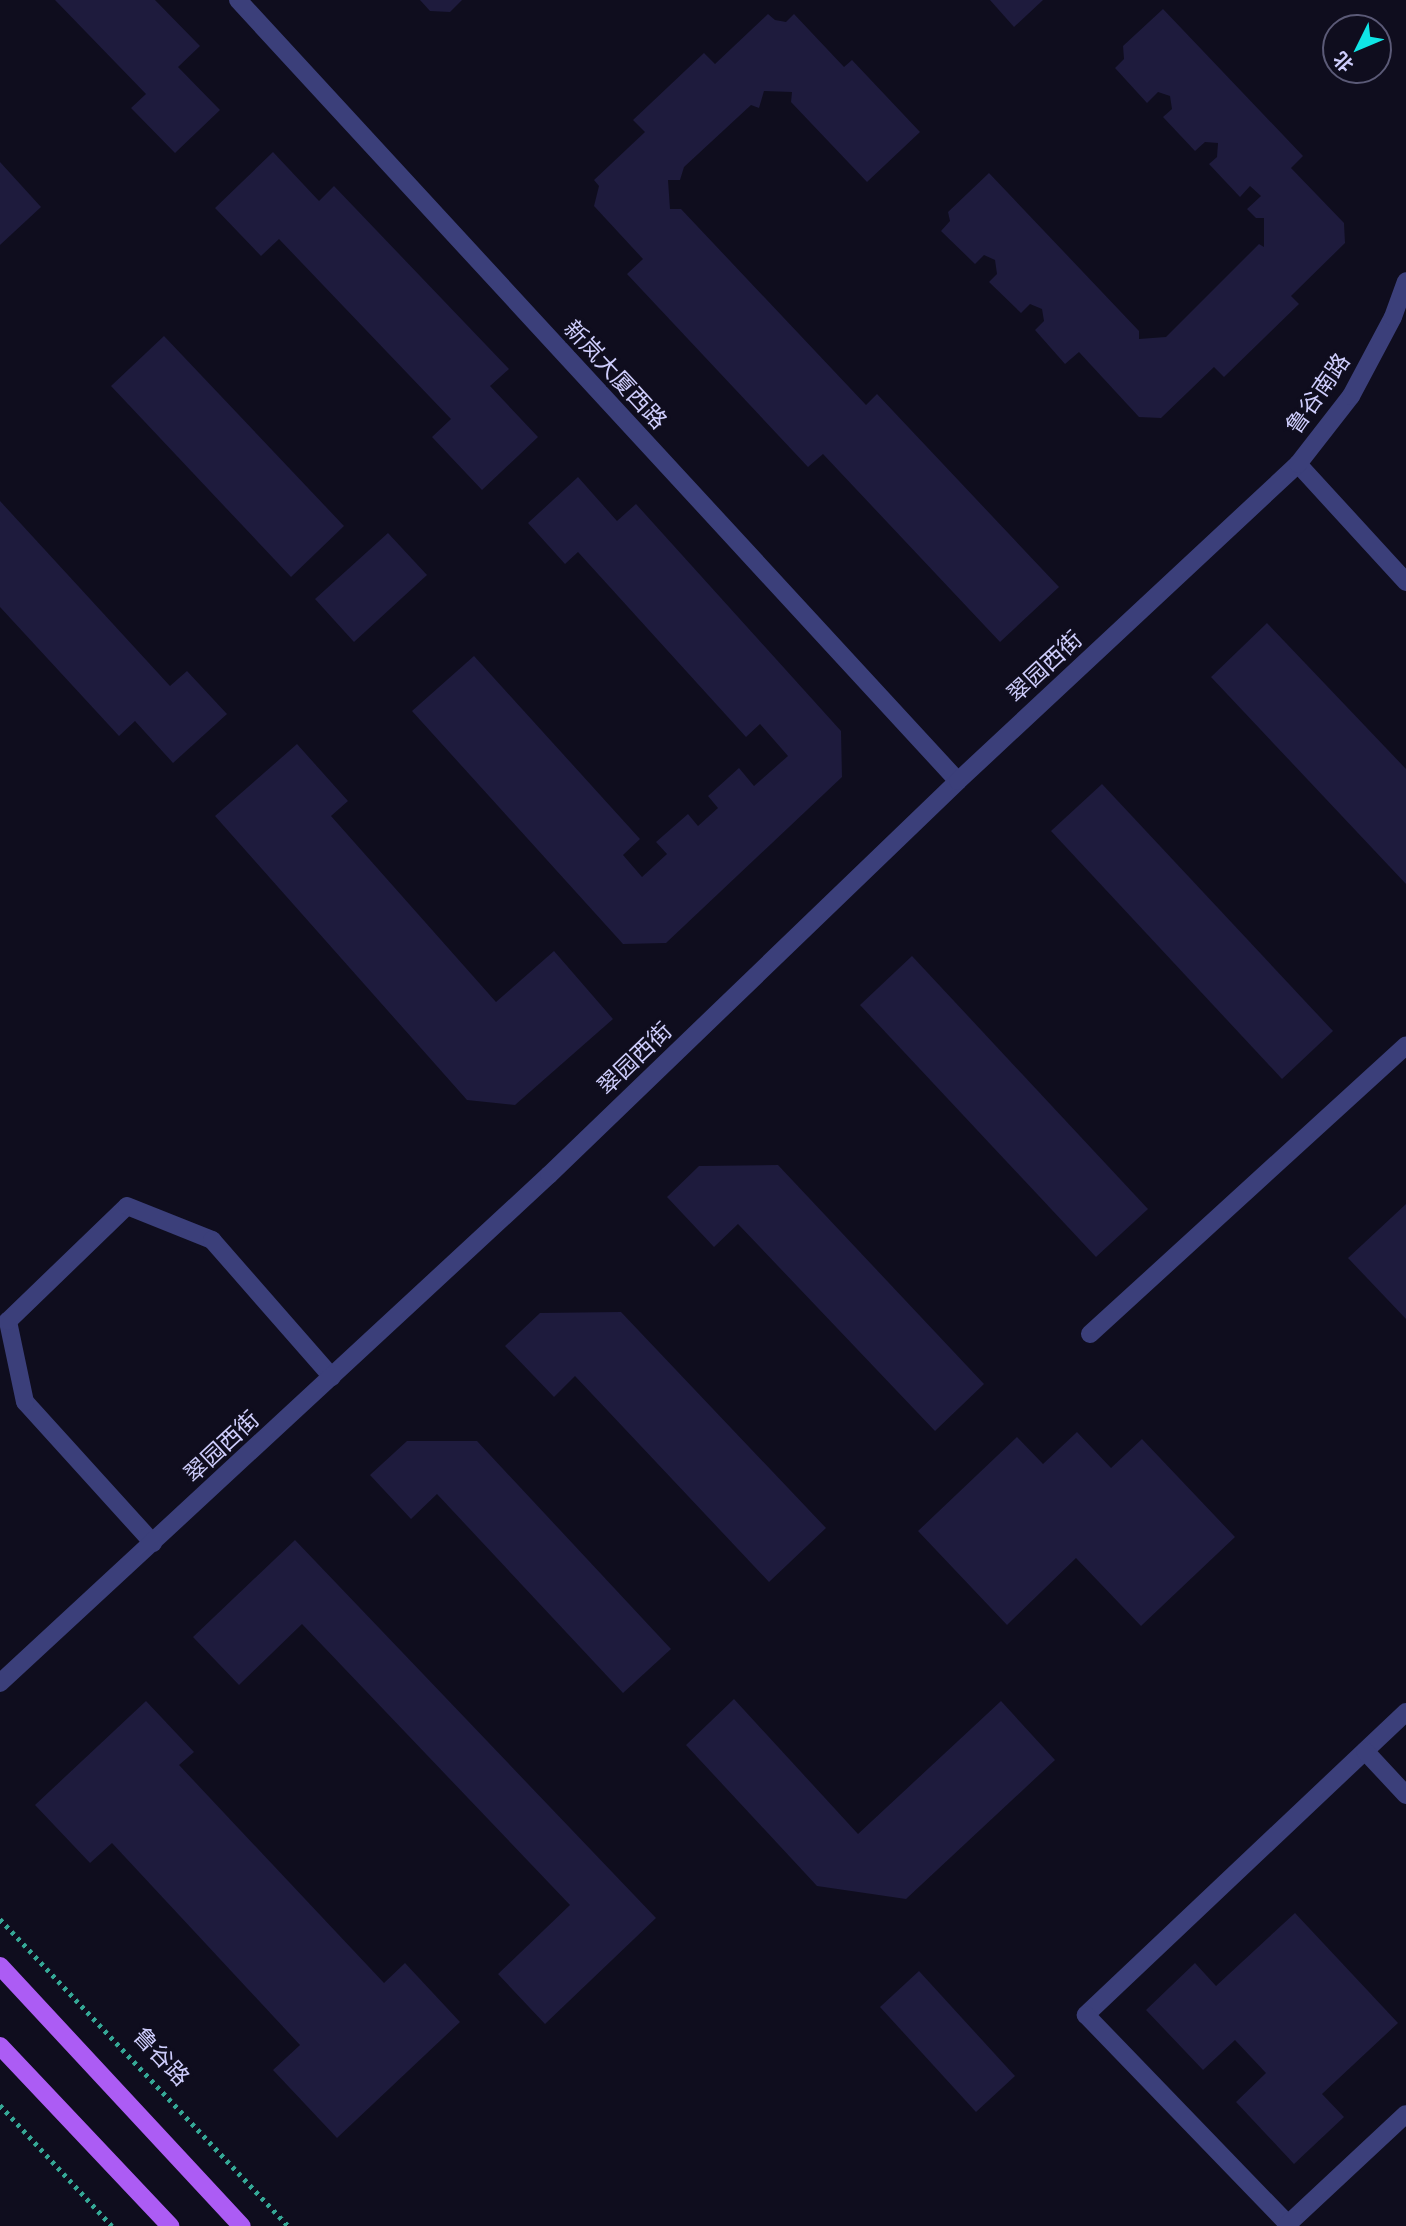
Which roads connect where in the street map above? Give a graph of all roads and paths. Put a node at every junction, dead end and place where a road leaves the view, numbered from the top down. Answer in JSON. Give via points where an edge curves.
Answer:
{"nodes":[{"id":1,"x":238,"y":0,"type":"edge"},
{"id":2,"x":1406,"y":281,"type":"edge"},
{"id":3,"x":1298,"y":464,"type":"junction"},
{"id":4,"x":1406,"y":582,"type":"edge"},
{"id":5,"x":958,"y":780,"type":"junction"},
{"id":6,"x":1406,"y":1045,"type":"edge"},
{"id":7,"x":1090,"y":1334,"type":"dead end"},
{"id":8,"x":332,"y":1377,"type":"junction"},
{"id":9,"x":153,"y":1543,"type":"junction"},
{"id":10,"x":0,"y":1684,"type":"edge"},
{"id":11,"x":1406,"y":1713,"type":"edge"},
{"id":12,"x":1365,"y":1751,"type":"junction"},
{"id":13,"x":1406,"y":1796,"type":"edge"},
{"id":14,"x":0,"y":1919,"type":"edge"},
{"id":15,"x":0,"y":1966,"type":"edge"},
{"id":16,"x":0,"y":2046,"type":"edge"},
{"id":17,"x":0,"y":2105,"type":"edge"},
{"id":18,"x":1406,"y":2114,"type":"edge"},
{"id":19,"x":113,"y":2226,"type":"edge"},
{"id":20,"x":170,"y":2226,"type":"edge"},
{"id":21,"x":242,"y":2226,"type":"edge"},
{"id":22,"x":288,"y":2226,"type":"edge"}],
"edges":[{"from":1,"to":5,"type":"street","name":"新岚大厦西路"},
{"from":2,"to":3,"type":"street","name":"鲁谷南路","via":[[1393,317],[1351,396]]},
{"from":3,"to":4,"type":"street","name":"鲁谷南路"},
{"from":3,"to":5,"type":"street","name":"翠园西街"},
{"from":5,"to":8,"type":"street","name":"翠园西街","via":[[549,1175]]},
{"from":6,"to":7,"type":"street"},
{"from":8,"to":9,"type":"street","name":"翠园西街"},
{"from":8,"to":9,"type":"street","via":[[212,1240],[128,1206],[8,1321],[25,1402]]},
{"from":9,"to":10,"type":"street","name":"翠园西街"},
{"from":11,"to":12,"type":"street"},
{"from":12,"to":13,"type":"street"},
{"from":12,"to":18,"type":"street","via":[[1086,2015],[1288,2224]]},
{"from":14,"to":22,"type":"path","name":"鲁谷路"},
{"from":15,"to":21,"type":"main road"},
{"from":16,"to":20,"type":"main road"},
{"from":17,"to":19,"type":"path"}]}
